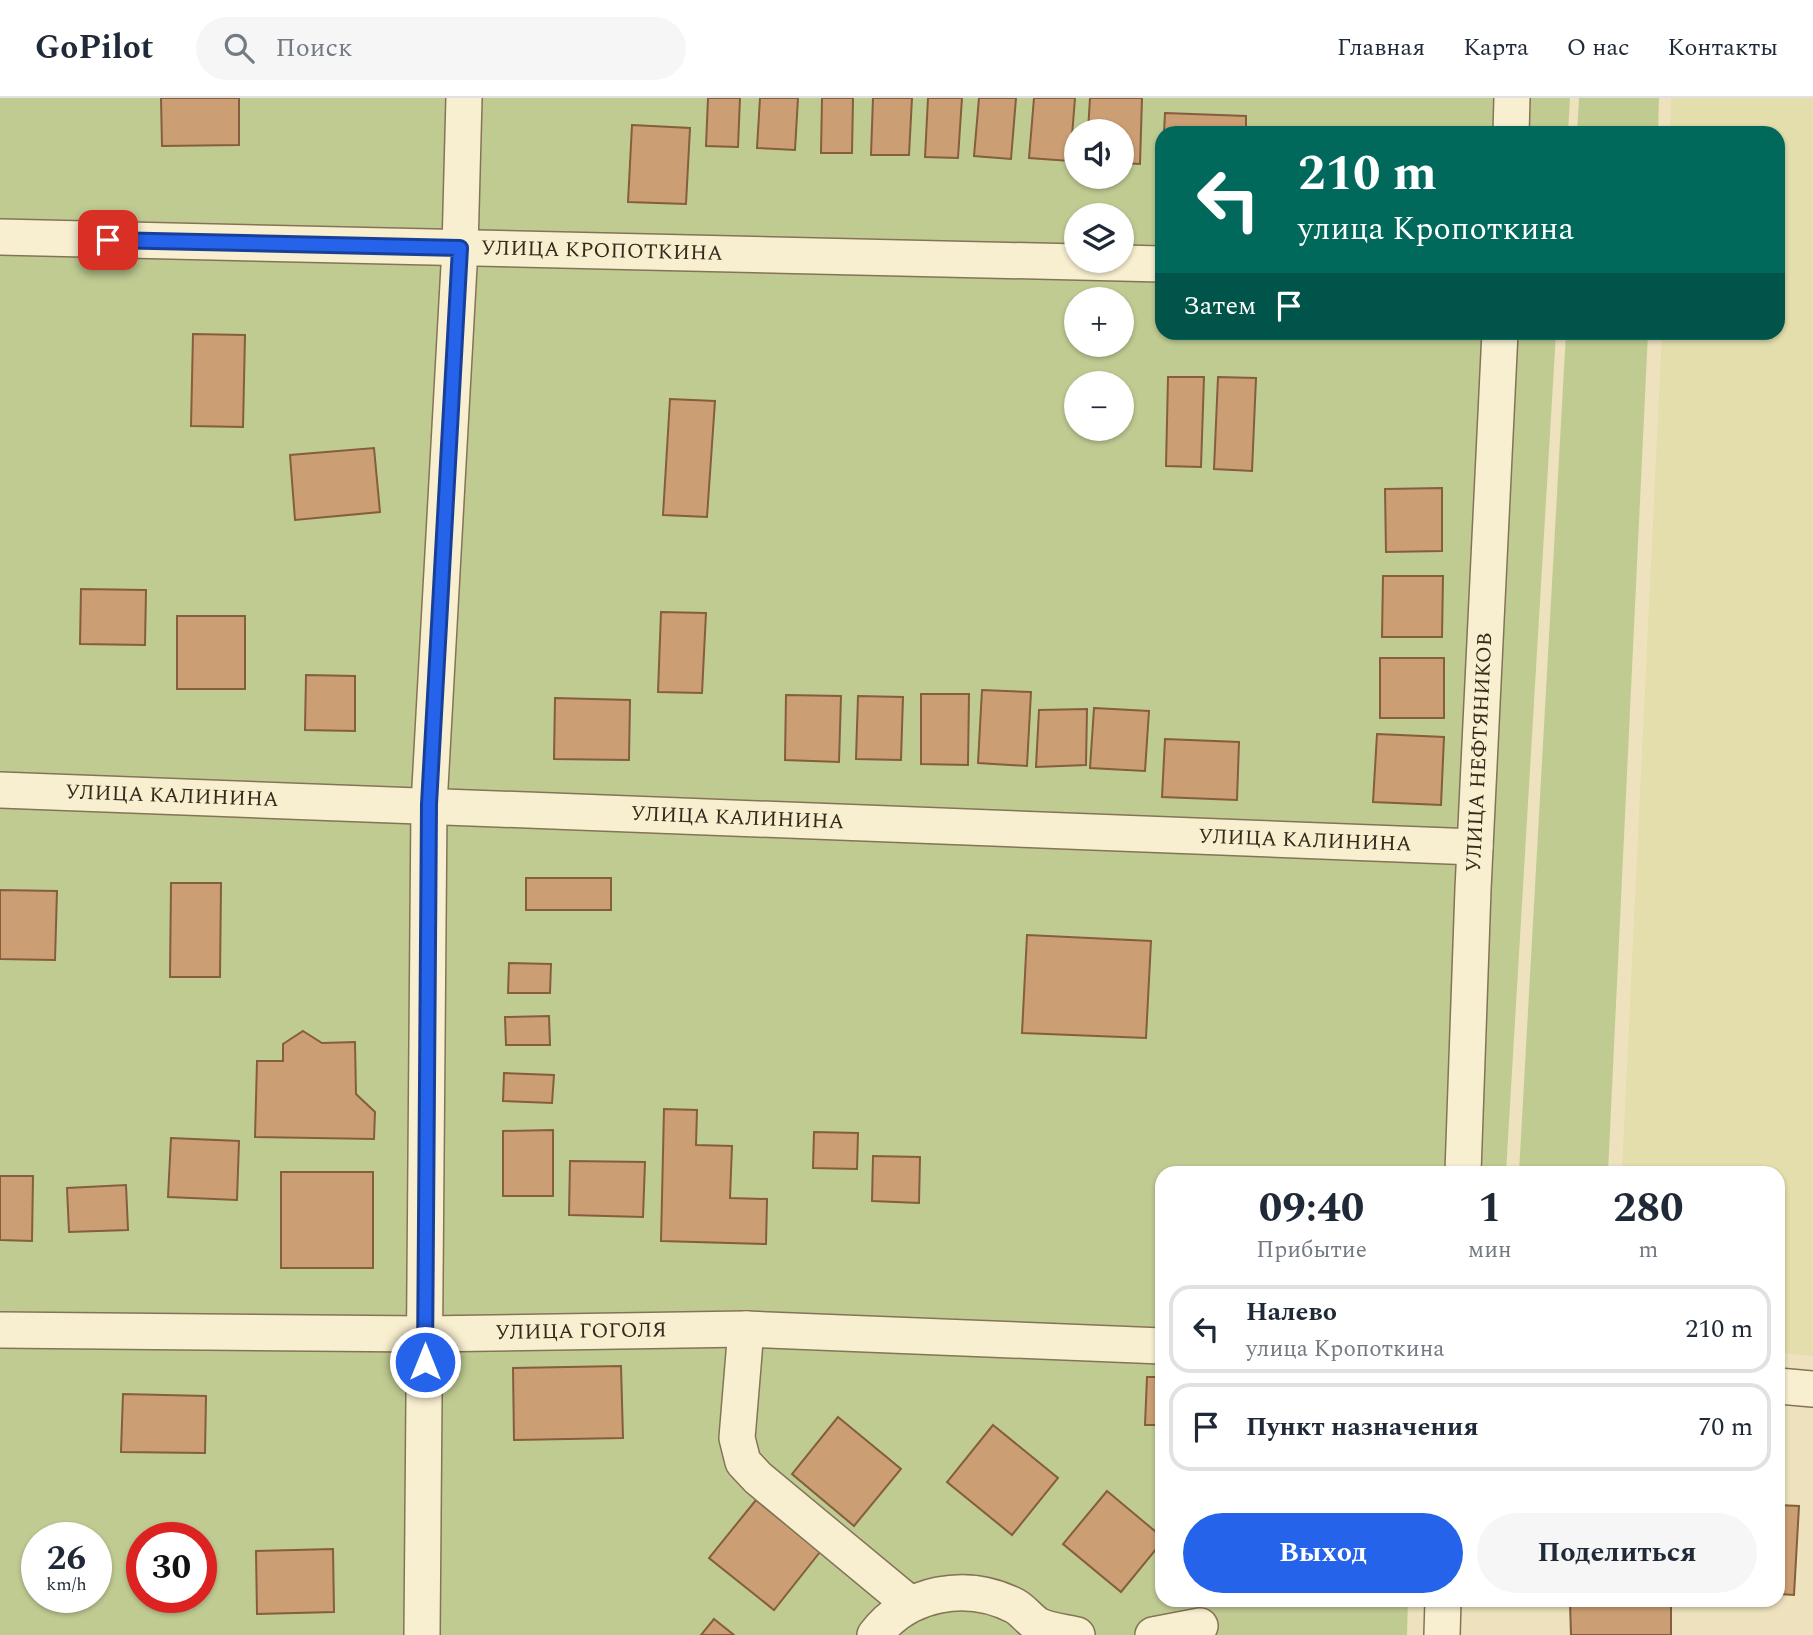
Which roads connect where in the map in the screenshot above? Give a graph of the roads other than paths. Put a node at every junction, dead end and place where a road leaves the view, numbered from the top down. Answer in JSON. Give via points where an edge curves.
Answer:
{"nodes":[{"id":1,"x":464,"y":98,"type":"edge"},
{"id":2,"x":1512,"y":98,"type":"edge"},
{"id":3,"x":1511,"y":126,"type":"edge"},
{"id":4,"x":0,"y":237,"type":"edge"},
{"id":5,"x":460,"y":248,"type":"junction"},
{"id":6,"x":1155,"y":264,"type":"edge"},
{"id":7,"x":1500,"y":340,"type":"edge"},
{"id":8,"x":0,"y":790,"type":"edge"},
{"id":9,"x":429,"y":804,"type":"junction"},
{"id":10,"x":1475,"y":847,"type":"junction"},
{"id":11,"x":1463,"y":1166,"type":"edge"},
{"id":12,"x":746,"y":1329,"type":"junction"},
{"id":13,"x":0,"y":1330,"type":"edge"},
{"id":14,"x":425,"y":1334,"type":"junction"},
{"id":15,"x":1155,"y":1346,"type":"edge"},
{"id":16,"x":1785,"y":1387,"type":"edge"},
{"id":17,"x":1813,"y":1389,"type":"edge"},
{"id":18,"x":910,"y":1604,"type":"junction"},
{"id":19,"x":1443,"y":1607,"type":"edge"},
{"id":20,"x":1200,"y":1620,"type":"edge"},
{"id":21,"x":422,"y":1635,"type":"edge"},
{"id":22,"x":874,"y":1635,"type":"edge"},
{"id":23,"x":1077,"y":1635,"type":"edge"},
{"id":24,"x":1153,"y":1635,"type":"edge"},
{"id":25,"x":1442,"y":1635,"type":"edge"}],
"edges":[{"from":1,"to":5,"type":"street"},
{"from":2,"to":3,"type":"street"},
{"from":4,"to":5,"type":"street","name":"УЛИЦА КРОПОТКИНА"},
{"from":5,"to":6,"type":"street","name":"УЛИЦА КРОПОТКИНА"},
{"from":5,"to":9,"type":"street"},
{"from":7,"to":10,"type":"street","name":"УЛИЦА НЕФТЯНИКОВ"},
{"from":8,"to":9,"type":"street","name":"УЛИЦА КАЛИНИНА"},
{"from":9,"to":10,"type":"street","name":"УЛИЦА КАЛИНИНА"},
{"from":9,"to":14,"type":"street"},
{"from":10,"to":11,"type":"street","name":"УЛИЦА НЕФТЯНИКОВ"},
{"from":12,"to":14,"type":"street","name":"УЛИЦА ГОГОЛЯ"},
{"from":12,"to":15,"type":"street","name":"УЛИЦА ГОГОЛЯ"},
{"from":12,"to":18,"type":"street","via":[[737,1438],[743,1462]]},
{"from":13,"to":14,"type":"street","name":"УЛИЦА ГОГОЛЯ"},
{"from":14,"to":21,"type":"street"},
{"from":16,"to":17,"type":"street"},
{"from":18,"to":22,"type":"street"},
{"from":18,"to":23,"type":"street","via":[[949,1592],[984,1594],[1016,1607],[1039,1626]]},
{"from":19,"to":25,"type":"street"},
{"from":20,"to":24,"type":"street"}]}
